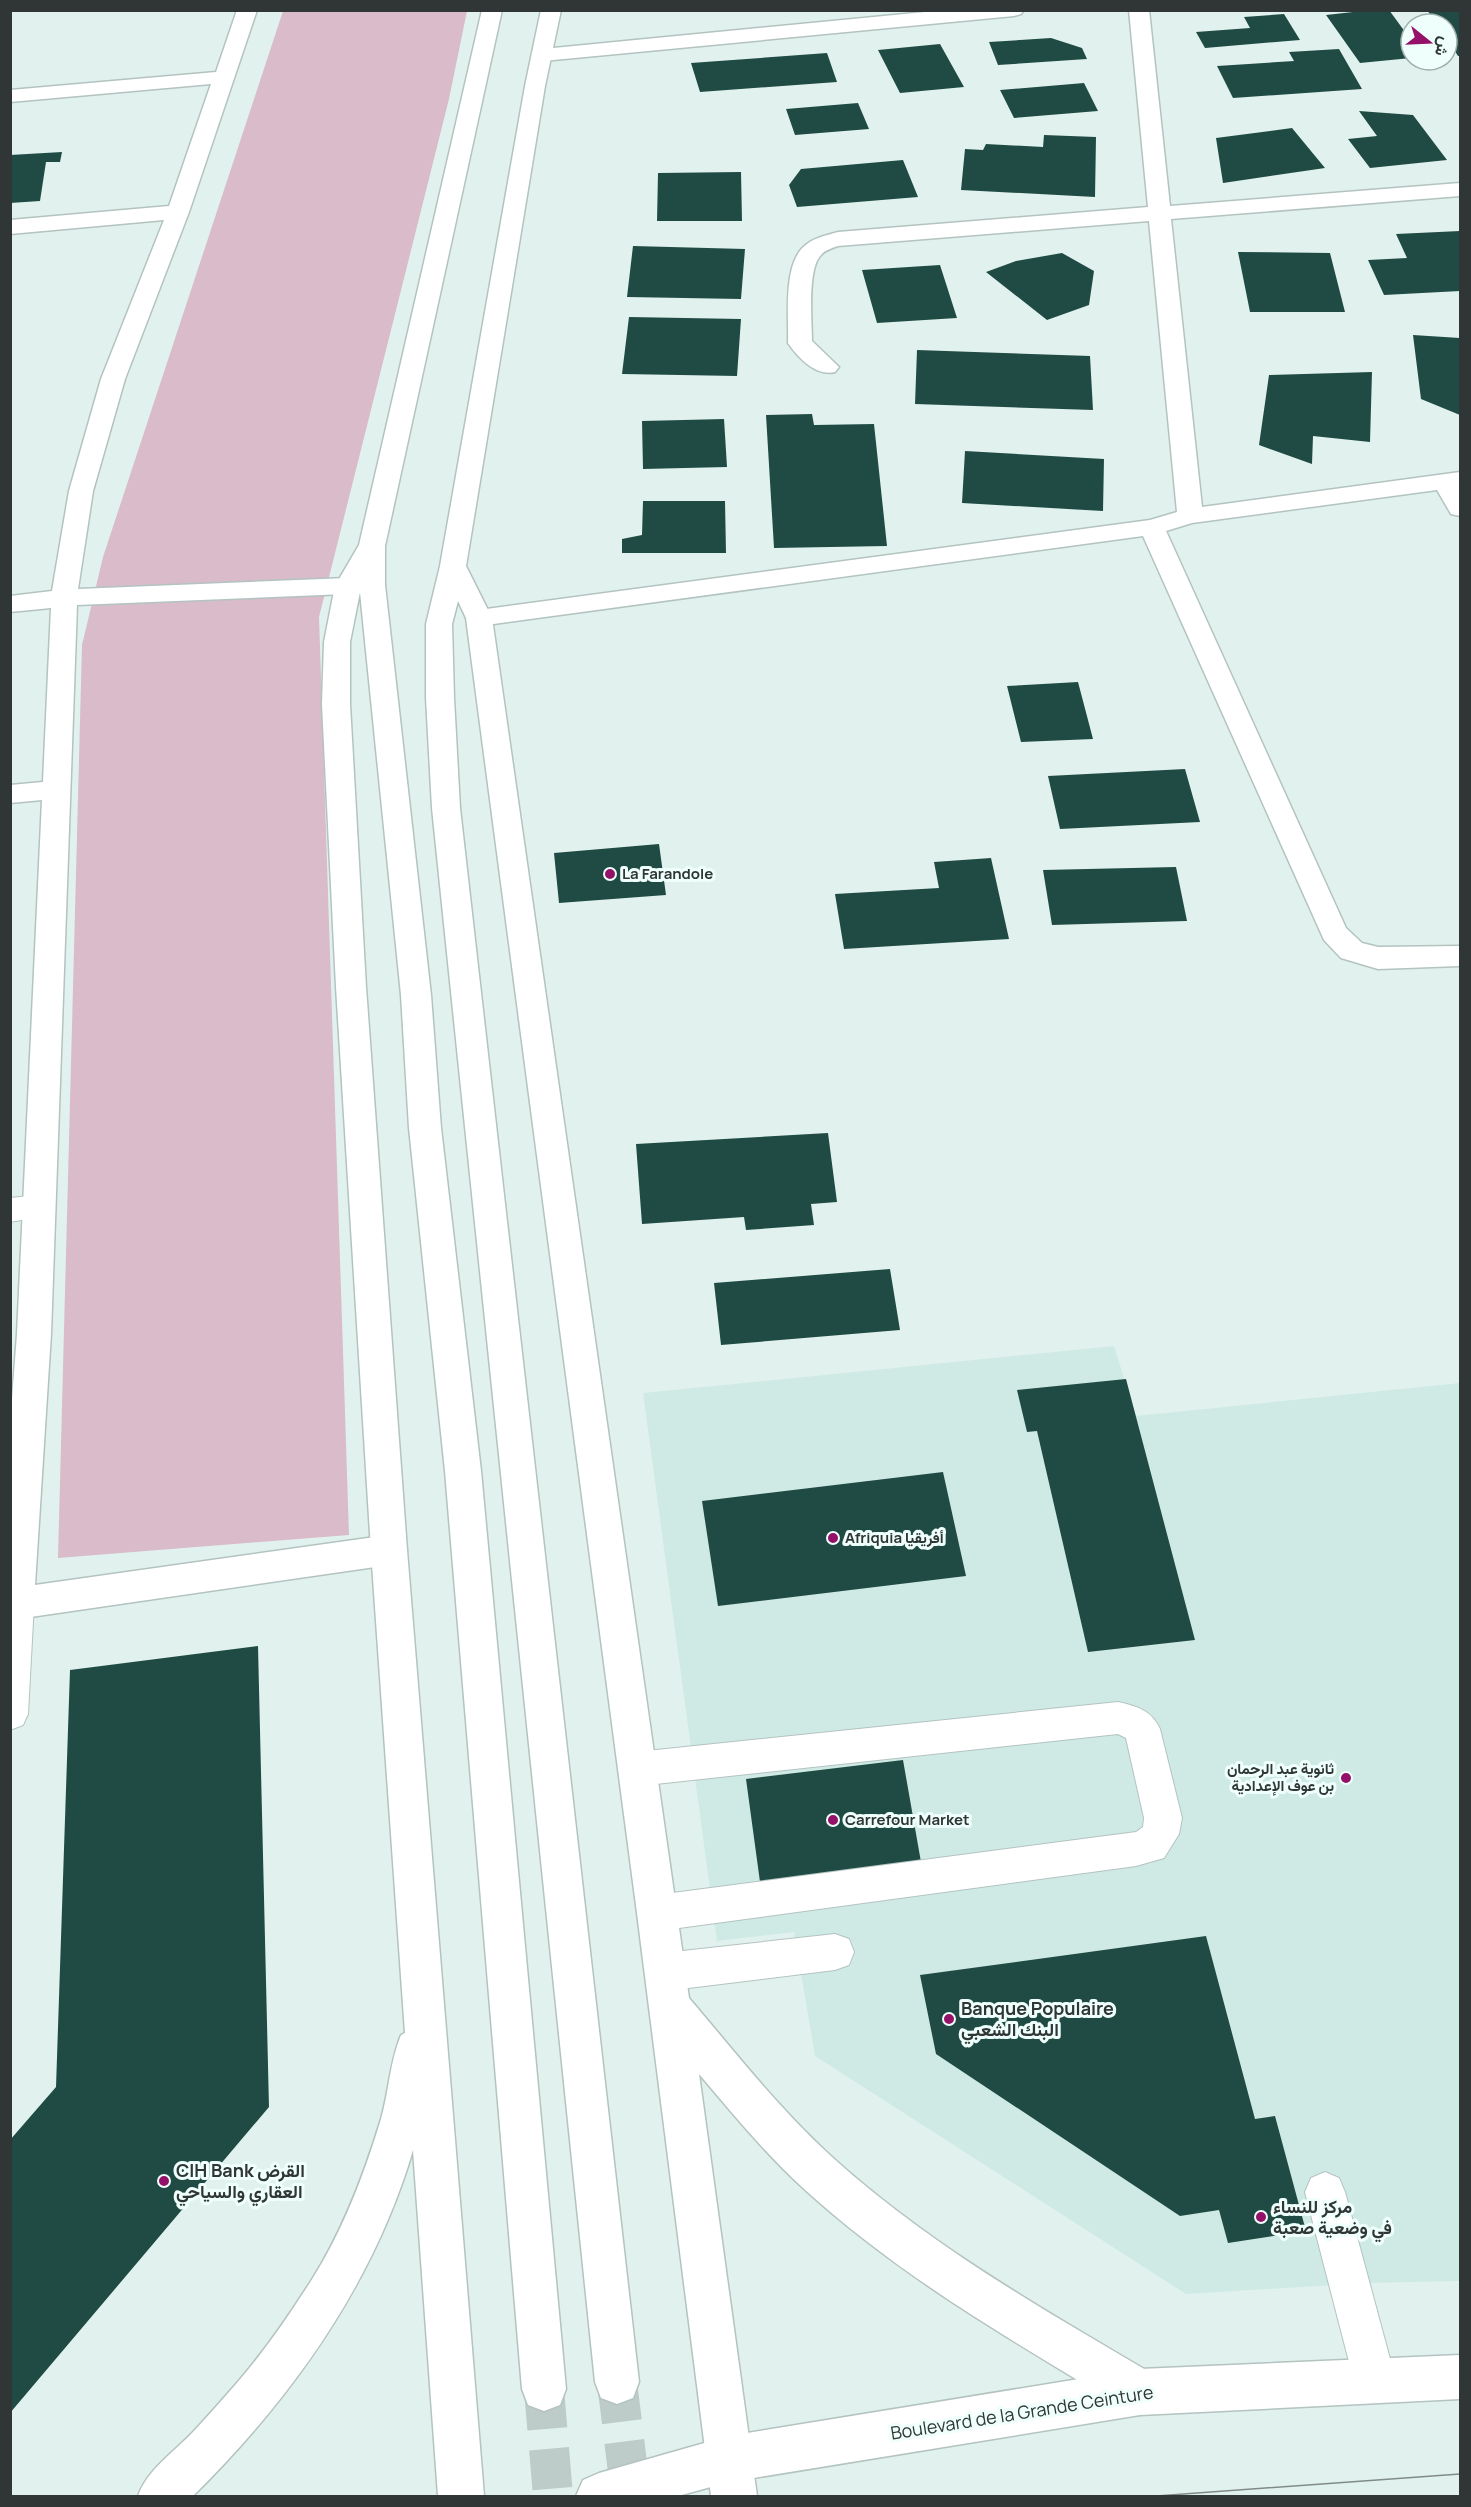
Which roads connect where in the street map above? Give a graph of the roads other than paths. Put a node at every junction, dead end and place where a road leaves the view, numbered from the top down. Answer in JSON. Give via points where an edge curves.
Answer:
{"nodes":[{"id":1,"x":247,"y":10,"type":"edge"},
{"id":2,"x":492,"y":10,"type":"edge"},
{"id":3,"x":551,"y":10,"type":"edge"},
{"id":4,"x":1014,"y":10,"type":"edge"},
{"id":5,"x":1139,"y":10,"type":"edge"},
{"id":6,"x":543,"y":55,"type":"junction"},
{"id":7,"x":225,"y":77,"type":"junction"},
{"id":8,"x":10,"y":96,"type":"edge"},
{"id":9,"x":1461,"y":189,"type":"edge"},
{"id":10,"x":178,"y":212,"type":"junction"},
{"id":11,"x":1160,"y":214,"type":"junction"},
{"id":12,"x":10,"y":227,"type":"edge"},
{"id":13,"x":826,"y":367,"type":"dead end"},
{"id":14,"x":1453,"y":480,"type":"edge"},
{"id":15,"x":1461,"y":508,"type":"edge"},
{"id":16,"x":1190,"y":516,"type":"junction"},
{"id":17,"x":1152,"y":527,"type":"junction"},
{"id":18,"x":453,"y":566,"type":"junction"},
{"id":19,"x":360,"y":586,"type":"junction"},
{"id":20,"x":64,"y":598,"type":"junction"},
{"id":21,"x":10,"y":604,"type":"edge"},
{"id":22,"x":479,"y":618,"type":"junction"},
{"id":23,"x":54,"y":790,"type":"junction"},
{"id":24,"x":10,"y":794,"type":"edge"},
{"id":25,"x":1461,"y":956,"type":"edge"},
{"id":26,"x":25,"y":1209,"type":"edge"},
{"id":27,"x":22,"y":1335,"type":"edge"},
{"id":28,"x":389,"y":1550,"type":"junction"},
{"id":29,"x":13,"y":1604,"type":"edge"},
{"id":30,"x":10,"y":1714,"type":"edge"},
{"id":31,"x":638,"y":1768,"type":"junction"},
{"id":32,"x":657,"y":1913,"type":"junction"},
{"id":33,"x":835,"y":1952,"type":"dead end"},
{"id":34,"x":667,"y":1989,"type":"junction"},
{"id":35,"x":424,"y":2000,"type":"junction"},
{"id":36,"x":1325,"y":2192,"type":"dead end"},
{"id":37,"x":1461,"y":2377,"type":"edge"},
{"id":38,"x":1375,"y":2381,"type":"junction"},
{"id":39,"x":617,"y":2382,"type":"tunnel mouth"},
{"id":40,"x":544,"y":2389,"type":"tunnel mouth"},
{"id":41,"x":1140,"y":2392,"type":"junction"},
{"id":42,"x":731,"y":2478,"type":"edge"},
{"id":43,"x":161,"y":2496,"type":"edge"},
{"id":44,"x":461,"y":2496,"type":"edge"},
{"id":45,"x":598,"y":2496,"type":"edge"}],
"edges":[{"from":1,"to":7,"type":"main road"},
{"from":2,"to":19,"type":"main road"},
{"from":3,"to":6,"type":"main road"},
{"from":4,"to":6,"type":"main road"},
{"from":5,"to":11,"type":"main road"},
{"from":6,"to":18,"type":"main road"},
{"from":7,"to":8,"type":"main road"},
{"from":7,"to":10,"type":"main road"},
{"from":9,"to":11,"type":"main road"},
{"from":10,"to":12,"type":"main road"},
{"from":10,"to":20,"type":"main road","via":[[113,379],[81,491]]},
{"from":11,"to":13,"type":"main road","via":[[838,239],[820,245],[810,253],[803,269],[800,343]]},
{"from":11,"to":16,"type":"main road"},
{"from":14,"to":15,"type":"main road"},
{"from":14,"to":16,"type":"main road"},
{"from":16,"to":17,"type":"main road"},
{"from":17,"to":22,"type":"main road"},
{"from":17,"to":25,"type":"main road","via":[[1334,933],[1352,951],[1378,958]]},
{"from":18,"to":22,"type":"main road"},
{"from":18,"to":39,"type":"main road","via":[[439,624],[446,808]]},
{"from":19,"to":20,"type":"main road"},
{"from":19,"to":28,"type":"main road","via":[[337,642],[336,704]]},
{"from":19,"to":40,"type":"main road","via":[[416,995],[425,1128],[463,1471]]},
{"from":20,"to":21,"type":"main road"},
{"from":20,"to":23,"type":"main road"},
{"from":22,"to":31,"type":"main road"},
{"from":23,"to":24,"type":"main road"},
{"from":23,"to":26,"type":"main road"},
{"from":26,"to":27,"type":"main road"},
{"from":27,"to":29,"type":"main road"},
{"from":28,"to":29,"type":"main road"},
{"from":28,"to":35,"type":"main road"},
{"from":29,"to":30,"type":"lane"},
{"from":31,"to":32,"type":"main road"},
{"from":31,"to":32,"type":"lane","via":[[1118,1718],[1142,1729],[1163,1818],[1160,1834],[1151,1846],[1136,1849]]},
{"from":32,"to":34,"type":"main road"},
{"from":33,"to":34,"type":"lane"},
{"from":34,"to":41,"type":"main road","via":[[766,2120],[817,2172],[966,2288]]},
{"from":34,"to":42,"type":"main road"},
{"from":35,"to":43,"type":"main road","via":[[412,2076],[395,2142],[359,2237],[331,2293],[261,2392]]},
{"from":35,"to":44,"type":"main road"},
{"from":36,"to":38,"type":"lane"},
{"from":37,"to":38,"type":"main road","name":"Boulevard de la Grande Ceinture"},
{"from":38,"to":41,"type":"main road","name":"Boulevard de la Grande Ceinture"},
{"from":41,"to":42,"type":"main road","name":"Boulevard de la Grande Ceinture"},
{"from":42,"to":45,"type":"main road","name":"Boulevard de la Grande Ceinture"}]}
